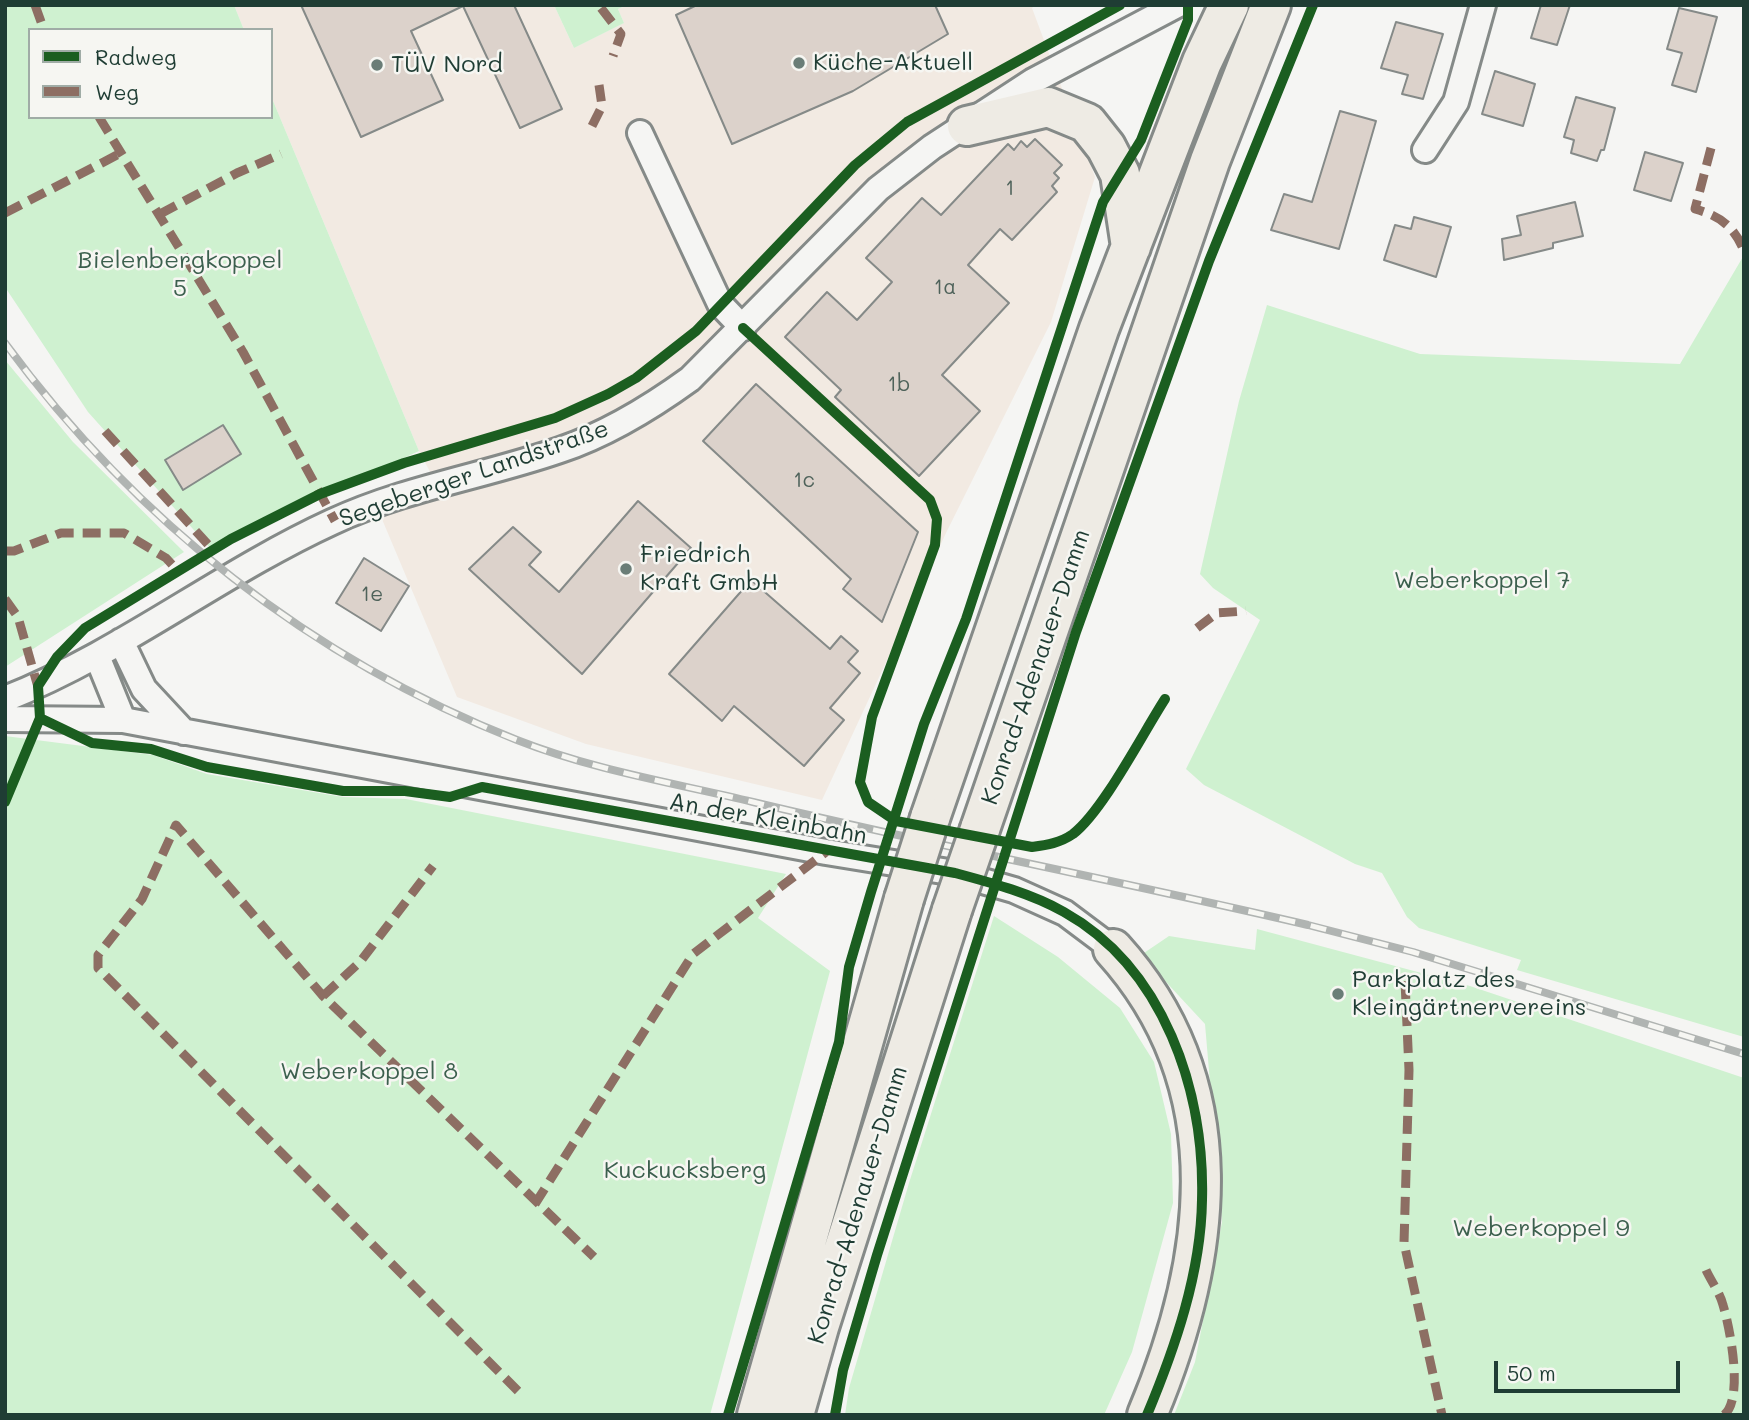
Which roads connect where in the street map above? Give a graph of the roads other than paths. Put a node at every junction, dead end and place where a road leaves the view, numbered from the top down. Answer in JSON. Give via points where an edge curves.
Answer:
{"nodes":[{"id":1,"x":1177,"y":5,"type":"edge"},
{"id":2,"x":1218,"y":5,"type":"edge"},
{"id":3,"x":1229,"y":5,"type":"edge"},
{"id":4,"x":1271,"y":5,"type":"edge"},
{"id":5,"x":1291,"y":5,"type":"edge"},
{"id":6,"x":1483,"y":5,"type":"edge"},
{"id":7,"x":1202,"y":62,"type":"junction"},
{"id":8,"x":967,"y":126,"type":"junction"},
{"id":9,"x":640,"y":133,"type":"dead end"},
{"id":10,"x":1425,"y":150,"type":"dead end"},
{"id":11,"x":1210,"y":161,"type":"junction"},
{"id":12,"x":1131,"y":247,"type":"junction"},
{"id":13,"x":743,"y":328,"type":"junction"},
{"id":14,"x":121,"y":641,"type":"junction"},
{"id":15,"x":97,"y":656,"type":"junction"},
{"id":16,"x":5,"y":699,"type":"edge"},
{"id":17,"x":5,"y":719,"type":"edge"},
{"id":18,"x":123,"y":720,"type":"junction"},
{"id":19,"x":184,"y":732,"type":"junction"},
{"id":20,"x":1113,"y":949,"type":"joint"},
{"id":21,"x":819,"y":1327,"type":"junction"},
{"id":22,"x":757,"y":1415,"type":"edge"},
{"id":23,"x":794,"y":1415,"type":"edge"},
{"id":24,"x":816,"y":1415,"type":"edge"},
{"id":25,"x":1147,"y":1415,"type":"edge"}],
"edges":[{"from":1,"to":8,"type":"street","name":"Segeberger Landstraße","via":[[1033,81]]},
{"from":2,"to":7,"type":"highway"},
{"from":3,"to":7,"type":"highway","name":"Konrad-Adenauer-Damm"},
{"from":4,"to":11,"type":"highway","name":"Konrad-Adenauer-Damm"},
{"from":5,"to":11,"type":"highway","via":[[1256,91]]},
{"from":6,"to":10,"type":"street","via":[[1455,102]]},
{"from":7,"to":12,"type":"highway","name":"Konrad-Adenauer-Damm"},
{"from":8,"to":12,"type":"highway","via":[[1048,107],[1087,123],[1120,174]]},
{"from":8,"to":13,"type":"street","name":"Segeberger Landstraße","via":[[878,189]]},
{"from":9,"to":13,"type":"street","via":[[720,304]]},
{"from":11,"to":21,"type":"highway","name":"Konrad-Adenauer-Damm","bridge":true,"via":[[952,909]]},
{"from":12,"to":22,"type":"highway","name":"Konrad-Adenauer-Damm","bridge":true,"via":[[1062,432],[904,899]]},
{"from":13,"to":14,"type":"street","name":"Segeberger Landstraße","via":[[690,379],[620,424],[562,449],[400,496],[335,521],[278,548]]},
{"from":14,"to":15,"type":"street","name":"Segeberger Landstraße"},
{"from":14,"to":19,"type":"street","via":[[144,690]]},
{"from":15,"to":16,"type":"street","name":"Segeberger Landstraße"},
{"from":15,"to":18,"type":"street"},
{"from":17,"to":18,"type":"street","name":"An der Kleinbahn"},
{"from":18,"to":19,"type":"street","name":"An der Kleinbahn"},
{"from":19,"to":20,"type":"street","name":"An der Kleinbahn","via":[[955,873],[1014,890],[1066,913]]},
{"from":20,"to":25,"type":"highway","via":[[1146,988],[1174,1041],[1196,1114],[1200,1155],[1198,1243],[1176,1339]]},
{"from":21,"to":23,"type":"highway","name":"Konrad-Adenauer-Damm"},
{"from":21,"to":24,"type":"highway"}]}
